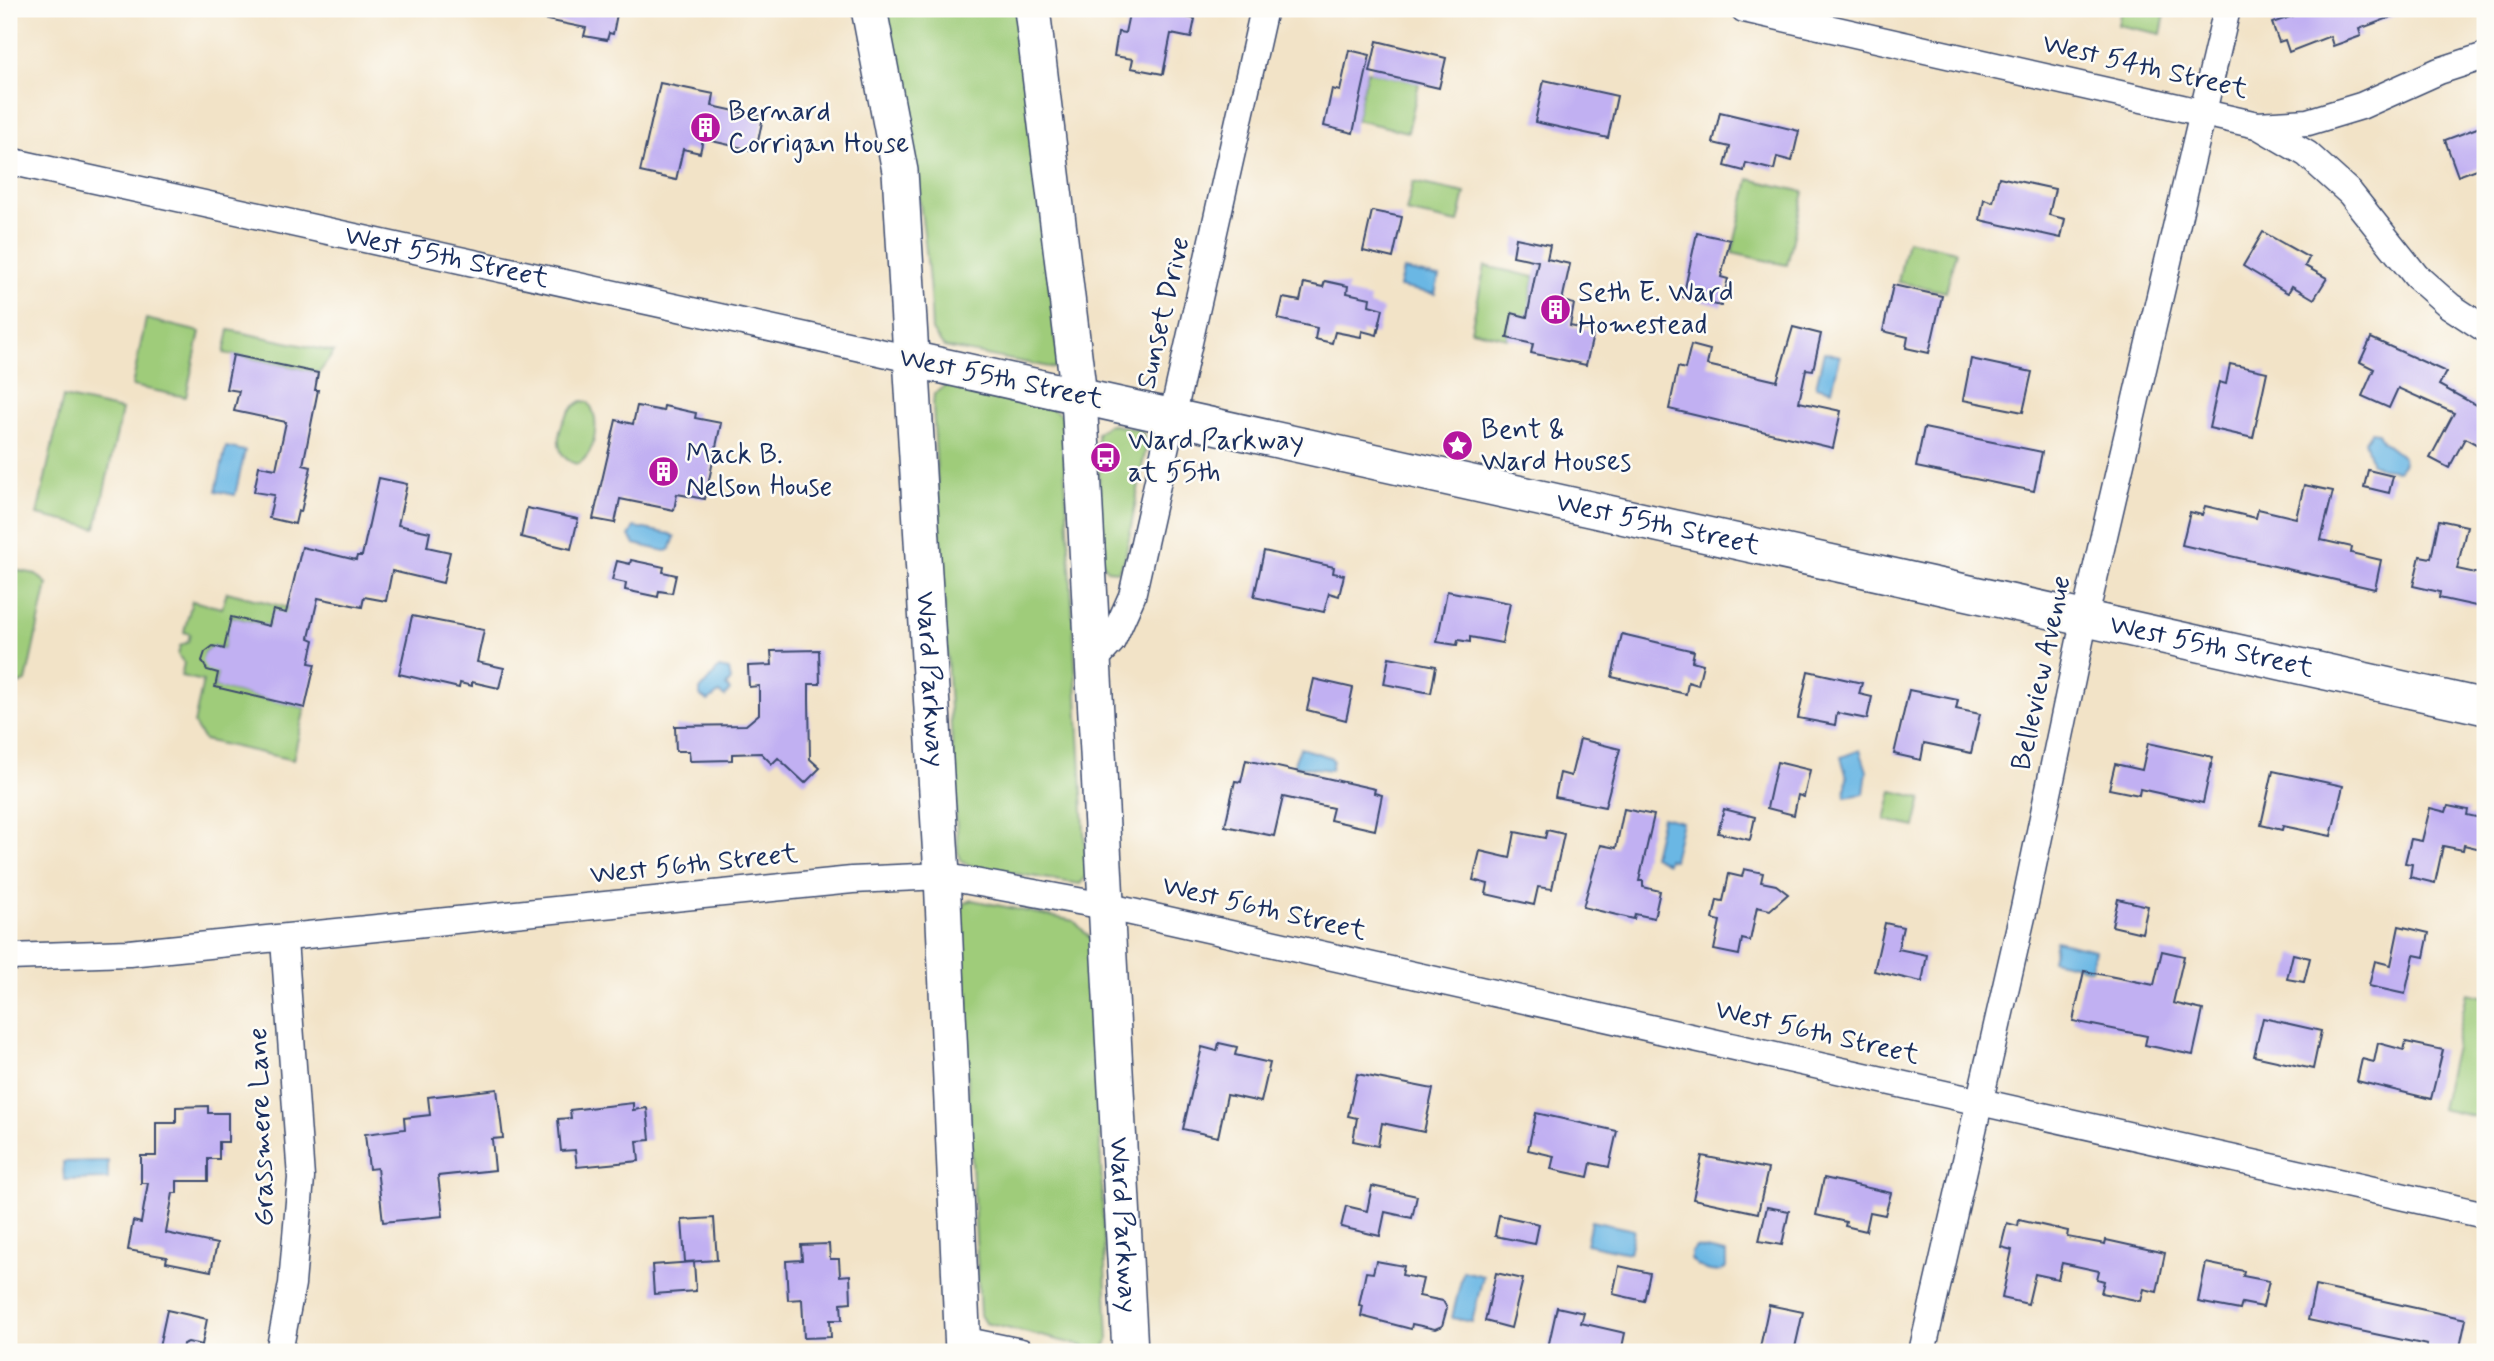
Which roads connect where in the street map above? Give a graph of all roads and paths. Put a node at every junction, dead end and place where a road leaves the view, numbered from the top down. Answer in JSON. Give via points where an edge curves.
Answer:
{"nodes":[{"id":1,"x":869,"y":9,"type":"edge"},
{"id":2,"x":1032,"y":9,"type":"edge"},
{"id":3,"x":1264,"y":9,"type":"edge"},
{"id":4,"x":1744,"y":9,"type":"edge"},
{"id":5,"x":2227,"y":9,"type":"edge"},
{"id":6,"x":2485,"y":56,"type":"edge"},
{"id":7,"x":2204,"y":111,"type":"junction"},
{"id":8,"x":2257,"y":125,"type":"junction"},
{"id":9,"x":9,"y":161,"type":"edge"},
{"id":10,"x":2485,"y":329,"type":"edge"},
{"id":11,"x":911,"y":359,"type":"junction"},
{"id":12,"x":1079,"y":396,"type":"junction"},
{"id":13,"x":1173,"y":416,"type":"junction"},
{"id":14,"x":2085,"y":617,"type":"junction"},
{"id":15,"x":1093,"y":662,"type":"junction"},
{"id":16,"x":2485,"y":707,"type":"edge"},
{"id":17,"x":943,"y":876,"type":"junction"},
{"id":18,"x":1105,"y":905,"type":"junction"},
{"id":19,"x":284,"y":940,"type":"junction"},
{"id":20,"x":9,"y":957,"type":"edge"},
{"id":21,"x":1979,"y":1101,"type":"junction"},
{"id":22,"x":2485,"y":1215,"type":"edge"},
{"id":23,"x":963,"y":1346,"type":"edge"},
{"id":24,"x":279,"y":1352,"type":"edge"},
{"id":25,"x":1021,"y":1352,"type":"edge"},
{"id":26,"x":1129,"y":1352,"type":"edge"},
{"id":27,"x":1922,"y":1352,"type":"edge"}],
"edges":[{"from":1,"to":11,"type":"main road","name":"Ward Parkway","via":[[900,171]]},
{"from":2,"to":12,"type":"main road","name":"Ward Parkway"},
{"from":3,"to":13,"type":"street","name":"Sunset Drive"},
{"from":4,"to":7,"type":"street","name":"West 54th Street"},
{"from":5,"to":7,"type":"street","name":"Belleview Avenue"},
{"from":6,"to":8,"type":"street","name":"West 54th Street","via":[[2361,106],[2308,122]]},
{"from":7,"to":8,"type":"street","name":"West 54th Street"},
{"from":7,"to":14,"type":"street","name":"Belleview Avenue"},
{"from":8,"to":10,"type":"street","via":[[2307,154],[2350,193],[2416,276]]},
{"from":9,"to":11,"type":"street","name":"West 55th Street"},
{"from":11,"to":12,"type":"main road","name":"West 55th Street"},
{"from":11,"to":17,"type":"main road","name":"Ward Parkway"},
{"from":12,"to":13,"type":"main road","name":"West 55th Street"},
{"from":12,"to":15,"type":"main road","name":"Ward Parkway"},
{"from":13,"to":14,"type":"main road","name":"West 55th Street"},
{"from":13,"to":15,"type":"street","name":"Sunset Drive","via":[[1132,596],[1112,641]]},
{"from":14,"to":16,"type":"main road","name":"West 55th Street"},
{"from":14,"to":21,"type":"street","name":"Belleview Avenue"},
{"from":15,"to":18,"type":"main road","name":"Ward Parkway"},
{"from":17,"to":18,"type":"street","name":"West 56th Street"},
{"from":17,"to":19,"type":"street","name":"West 56th Street","via":[[852,880]]},
{"from":17,"to":23,"type":"main road","name":"Ward Parkway"},
{"from":18,"to":21,"type":"street","name":"West 56th Street"},
{"from":18,"to":26,"type":"main road","name":"Ward Parkway"},
{"from":19,"to":20,"type":"street","name":"West 56th Street"},
{"from":19,"to":24,"type":"street","name":"Grassmere Lane","via":[[301,1178],[292,1284]]},
{"from":21,"to":22,"type":"street","name":"West 56th Street"},
{"from":21,"to":27,"type":"street","name":"Belleview Avenue"},
{"from":23,"to":25,"type":"street"}]}
